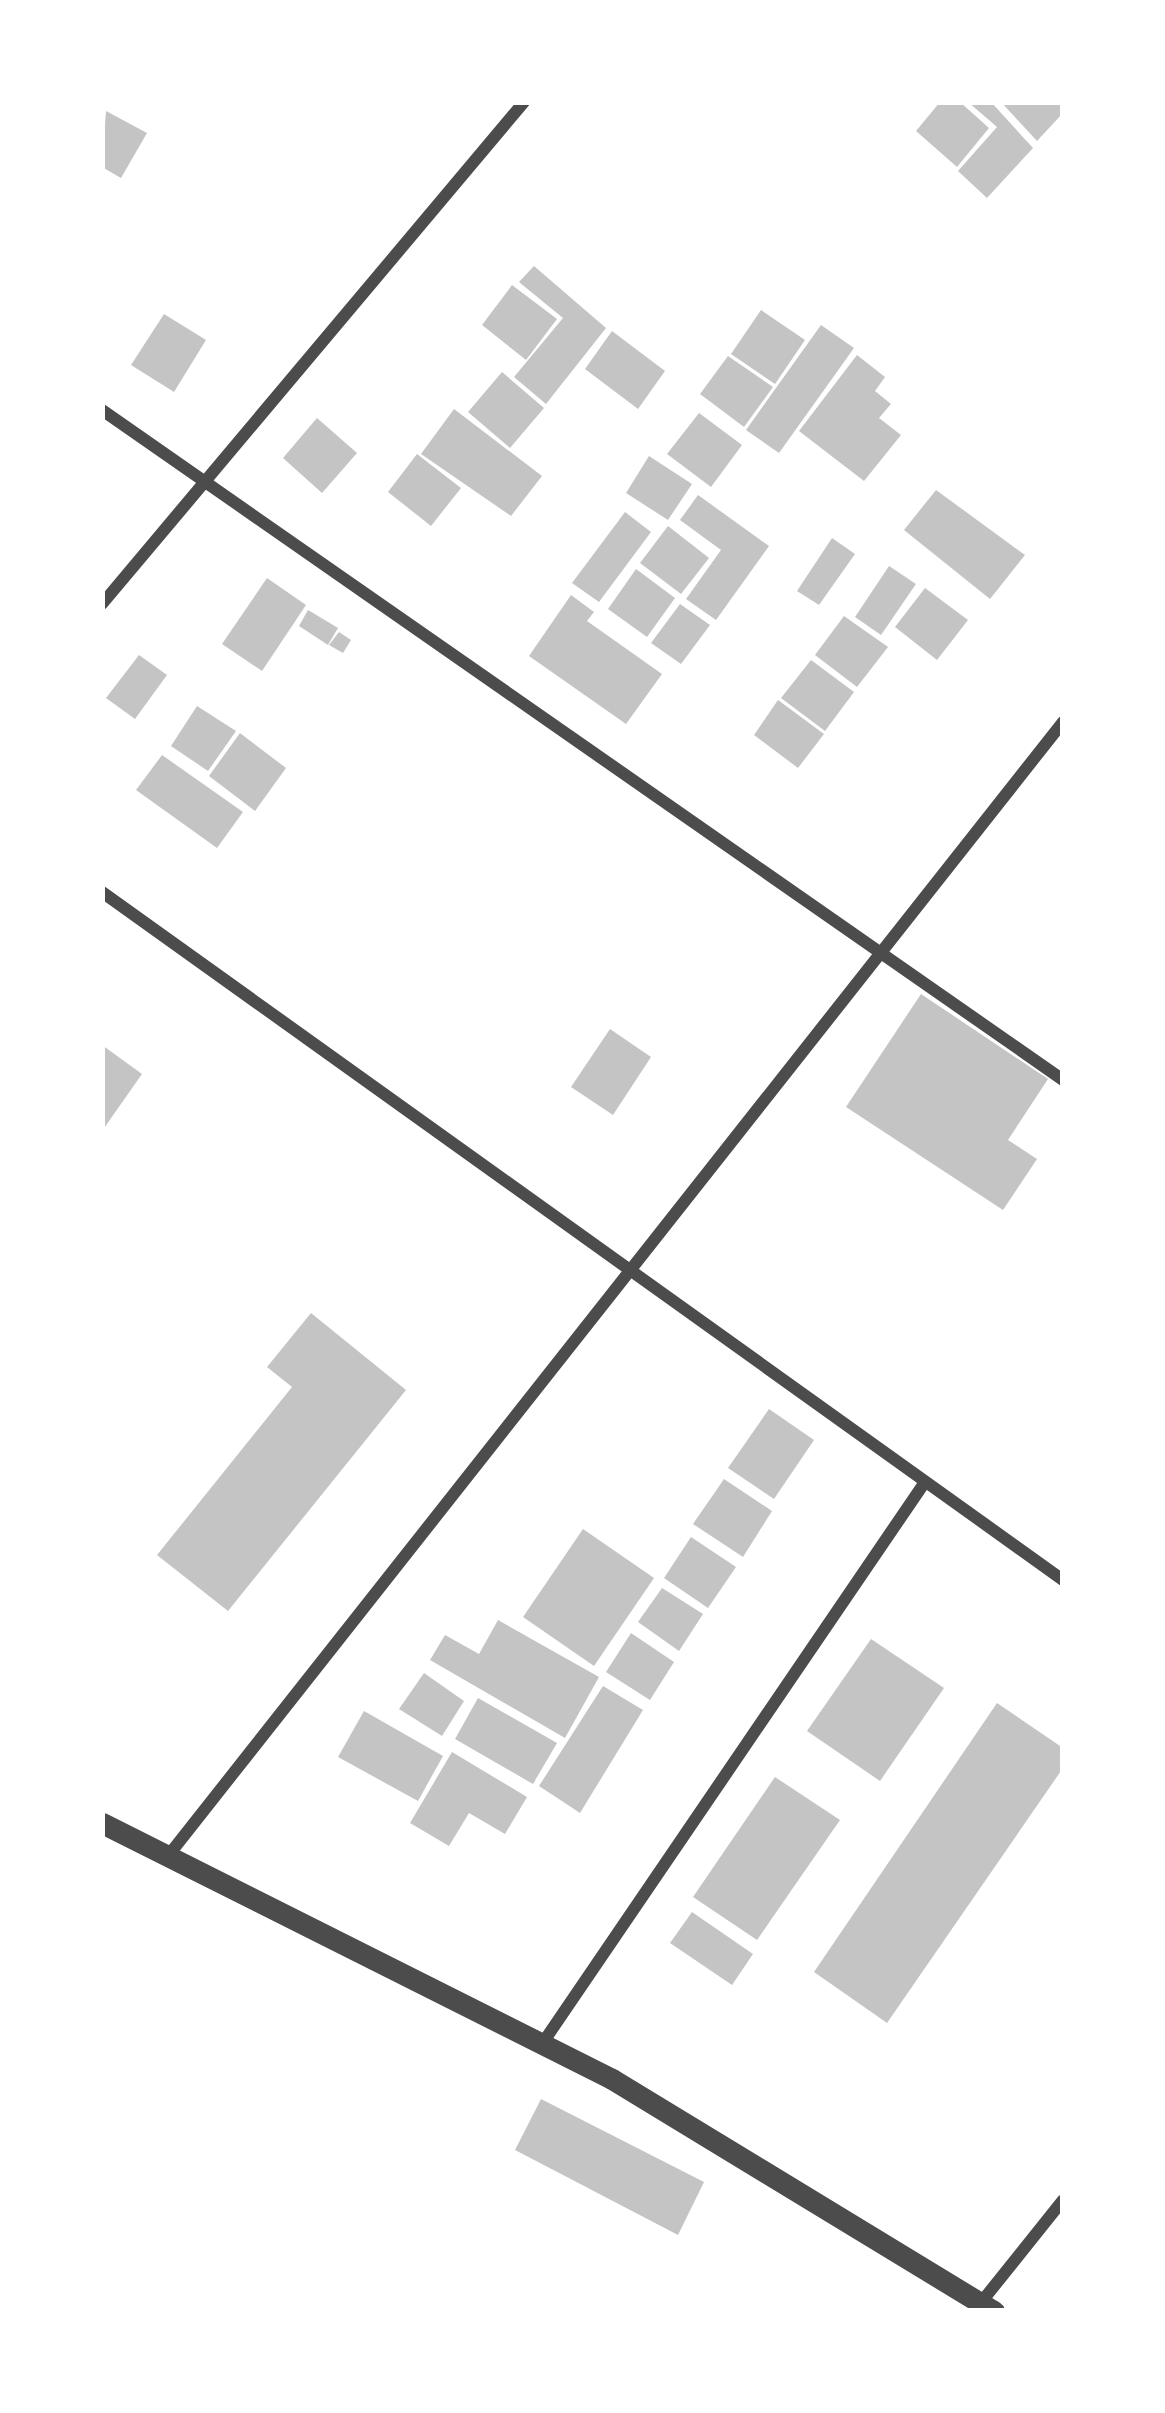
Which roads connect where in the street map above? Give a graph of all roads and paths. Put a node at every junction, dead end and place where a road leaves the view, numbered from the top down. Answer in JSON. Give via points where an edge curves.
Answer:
{"nodes":[{"id":1,"x":524,"y":102,"type":"edge"},
{"id":2,"x":102,"y":410,"type":"edge"},
{"id":3,"x":207,"y":480,"type":"junction"},
{"id":4,"x":102,"y":604,"type":"edge"},
{"id":5,"x":1063,"y":722,"type":"edge"},
{"id":6,"x":102,"y":892,"type":"edge"},
{"id":7,"x":885,"y":951,"type":"junction"},
{"id":8,"x":1063,"y":1080,"type":"edge"},
{"id":9,"x":627,"y":1265,"type":"junction"},
{"id":10,"x":925,"y":1482,"type":"junction"},
{"id":11,"x":1063,"y":1580,"type":"edge"},
{"id":12,"x":102,"y":1822,"type":"edge"},
{"id":13,"x":168,"y":1856,"type":"junction"},
{"id":14,"x":542,"y":2044,"type":"junction"},
{"id":15,"x":1063,"y":2200,"type":"edge"},
{"id":16,"x":988,"y":2306,"type":"edge"}],
"edges":[{"from":1,"to":3,"type":"street"},
{"from":2,"to":3,"type":"street"},
{"from":3,"to":4,"type":"street"},
{"from":3,"to":7,"type":"street"},
{"from":5,"to":7,"type":"street"},
{"from":6,"to":9,"type":"street"},
{"from":7,"to":8,"type":"street"},
{"from":7,"to":9,"type":"street"},
{"from":9,"to":10,"type":"street"},
{"from":9,"to":13,"type":"street"},
{"from":10,"to":11,"type":"street"},
{"from":10,"to":14,"type":"street"},
{"from":12,"to":13,"type":"street"},
{"from":13,"to":14,"type":"street"},
{"from":14,"to":16,"type":"street"},
{"from":15,"to":16,"type":"street"}]}
